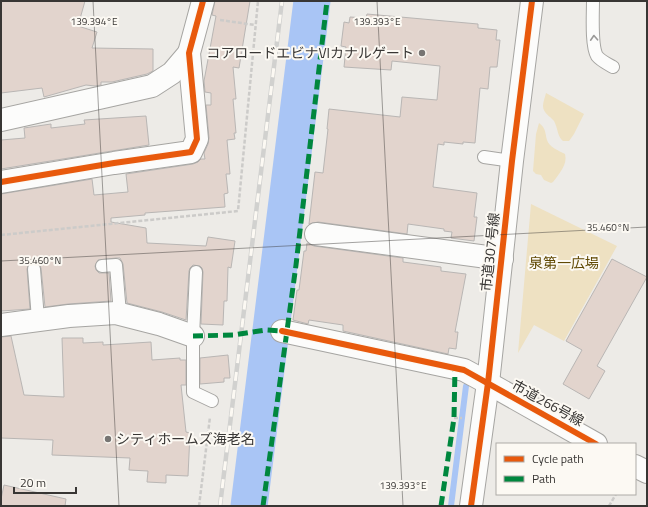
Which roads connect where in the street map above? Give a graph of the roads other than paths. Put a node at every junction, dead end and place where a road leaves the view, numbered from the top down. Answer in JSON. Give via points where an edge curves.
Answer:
{"nodes":[{"id":1,"x":532,"y":1,"type":"edge"},
{"id":2,"x":593,"y":1,"type":"edge"},
{"id":3,"x":200,"y":9,"type":"edge"},
{"id":4,"x":189,"y":53,"type":"junction"},
{"id":5,"x":613,"y":67,"type":"dead end"},
{"id":6,"x":1,"y":120,"type":"edge"},
{"id":7,"x":484,"y":157,"type":"dead end"},
{"id":8,"x":512,"y":161,"type":"junction"},
{"id":9,"x":1,"y":182,"type":"edge"},
{"id":10,"x":316,"y":234,"type":"dead end"},
{"id":11,"x":502,"y":259,"type":"junction"},
{"id":12,"x":102,"y":266,"type":"dead end"},
{"id":13,"x":34,"y":269,"type":"dead end"},
{"id":14,"x":196,"y":272,"type":"dead end"},
{"id":15,"x":120,"y":314,"type":"junction"},
{"id":16,"x":38,"y":319,"type":"junction"},
{"id":17,"x":1,"y":325,"type":"edge"},
{"id":18,"x":282,"y":330,"type":"dead end"},
{"id":19,"x":193,"y":336,"type":"junction"},
{"id":20,"x":476,"y":377,"type":"junction"},
{"id":21,"x":212,"y":401,"type":"road end"},
{"id":22,"x":594,"y":443,"type":"edge"},
{"id":23,"x":636,"y":466,"type":"edge"},
{"id":24,"x":647,"y":472,"type":"edge"},
{"id":25,"x":470,"y":506,"type":"edge"}],
"edges":[{"from":1,"to":8,"type":"street","name":"市道307号線"},
{"from":5,"to":2,"type":"lane","one_way":true,"via":[[599,58],[595,52]]},
{"from":3,"to":4,"type":"street"},
{"from":4,"to":6,"type":"street","via":[[172,73],[152,86]]},
{"from":4,"to":9,"type":"street","via":[[197,139],[191,152]]},
{"from":7,"to":8,"type":"lane"},
{"from":8,"to":11,"type":"street","name":"市道307号線"},
{"from":10,"to":11,"type":"street"},
{"from":11,"to":20,"type":"street","name":"市道307号線"},
{"from":12,"to":15,"type":"lane","via":[[116,265]]},
{"from":13,"to":16,"type":"lane"},
{"from":14,"to":19,"type":"lane"},
{"from":15,"to":16,"type":"street"},
{"from":15,"to":19,"type":"street"},
{"from":16,"to":17,"type":"street"},
{"from":18,"to":20,"type":"street","name":"市道266号線"},
{"from":19,"to":21,"type":"lane","via":[[193,392]]},
{"from":20,"to":22,"type":"street","name":"市道266号線"},
{"from":20,"to":25,"type":"street","name":"市道307号線"},
{"from":23,"to":24,"type":"street"}]}
